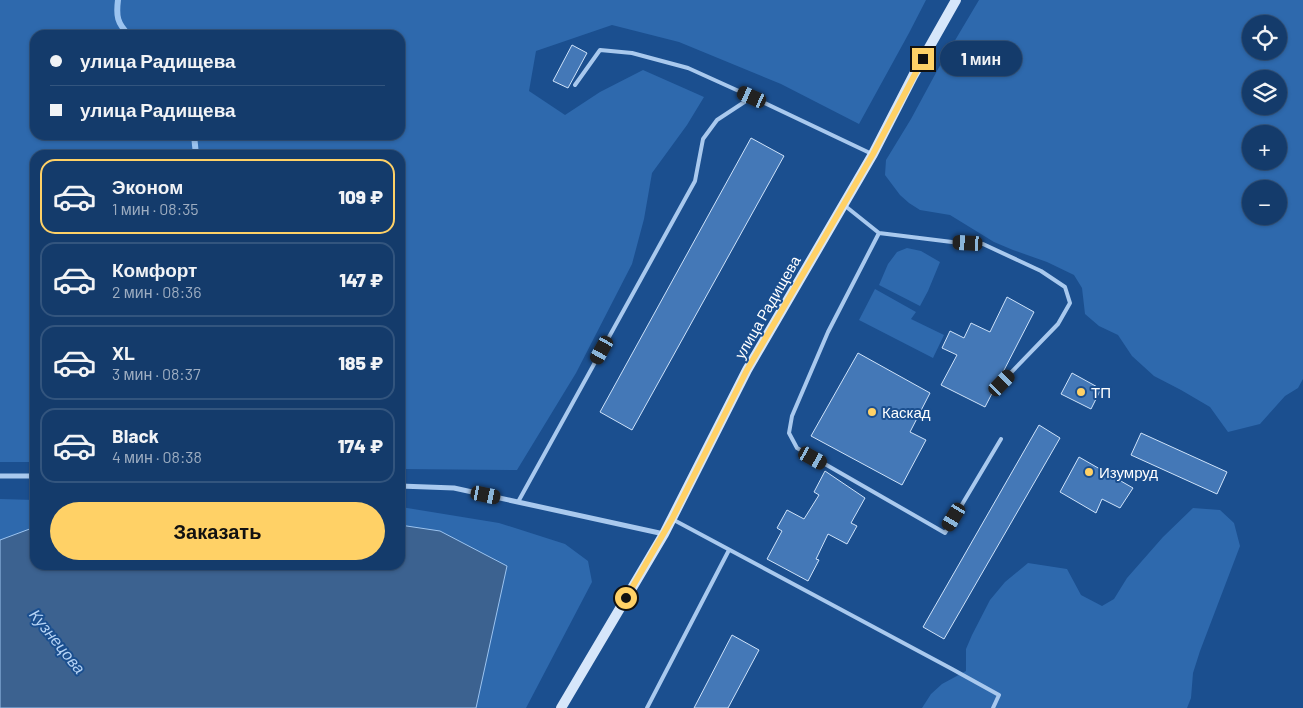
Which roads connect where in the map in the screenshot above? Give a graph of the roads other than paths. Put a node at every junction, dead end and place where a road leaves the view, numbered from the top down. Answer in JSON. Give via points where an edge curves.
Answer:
{"nodes":[{"id":1,"x":956,"y":0,"type":"edge"},
{"id":2,"x":575,"y":85,"type":"dead end"},
{"id":3,"x":752,"y":97,"type":"junction"},
{"id":4,"x":873,"y":154,"type":"junction"},
{"id":5,"x":843,"y":204,"type":"junction"},
{"id":6,"x":879,"y":233,"type":"junction"},
{"id":7,"x":1002,"y":383,"type":"dead end"},
{"id":8,"x":1001,"y":439,"type":"dead end"},
{"id":9,"x":0,"y":476,"type":"edge"},
{"id":10,"x":30,"y":476,"type":"edge"},
{"id":11,"x":405,"y":486,"type":"edge"},
{"id":12,"x":518,"y":502,"type":"junction"},
{"id":13,"x":672,"y":519,"type":"junction"},
{"id":14,"x":664,"y":534,"type":"junction"},
{"id":15,"x":729,"y":550,"type":"junction"},
{"id":16,"x":561,"y":708,"type":"edge"},
{"id":17,"x":647,"y":708,"type":"edge"},
{"id":18,"x":993,"y":708,"type":"edge"}],
"edges":[{"from":1,"to":4,"type":"street","name":"улица Радищева"},
{"from":2,"to":3,"type":"lane","via":[[600,50],[632,53],[688,68]]},
{"from":3,"to":4,"type":"lane"},
{"from":3,"to":12,"type":"lane","via":[[717,120],[704,139],[695,181]]},
{"from":4,"to":5,"type":"street","name":"улица Радищева"},
{"from":5,"to":6,"type":"lane"},
{"from":5,"to":13,"type":"street","name":"улица Радищева","via":[[747,370]]},
{"from":6,"to":7,"type":"lane","via":[[983,244],[1041,270],[1065,287],[1070,303],[1058,324]]},
{"from":6,"to":8,"type":"lane","via":[[828,332],[792,416],[789,433],[796,448],[945,533]]},
{"from":9,"to":10,"type":"street"},
{"from":11,"to":12,"type":"street","via":[[454,488]]},
{"from":12,"to":14,"type":"street"},
{"from":13,"to":14,"type":"street","name":"улица Радищева"},
{"from":13,"to":15,"type":"lane"},
{"from":14,"to":16,"type":"street","name":"улица Радищева"},
{"from":15,"to":17,"type":"lane"},
{"from":15,"to":18,"type":"lane","via":[[999,695]]}]}
